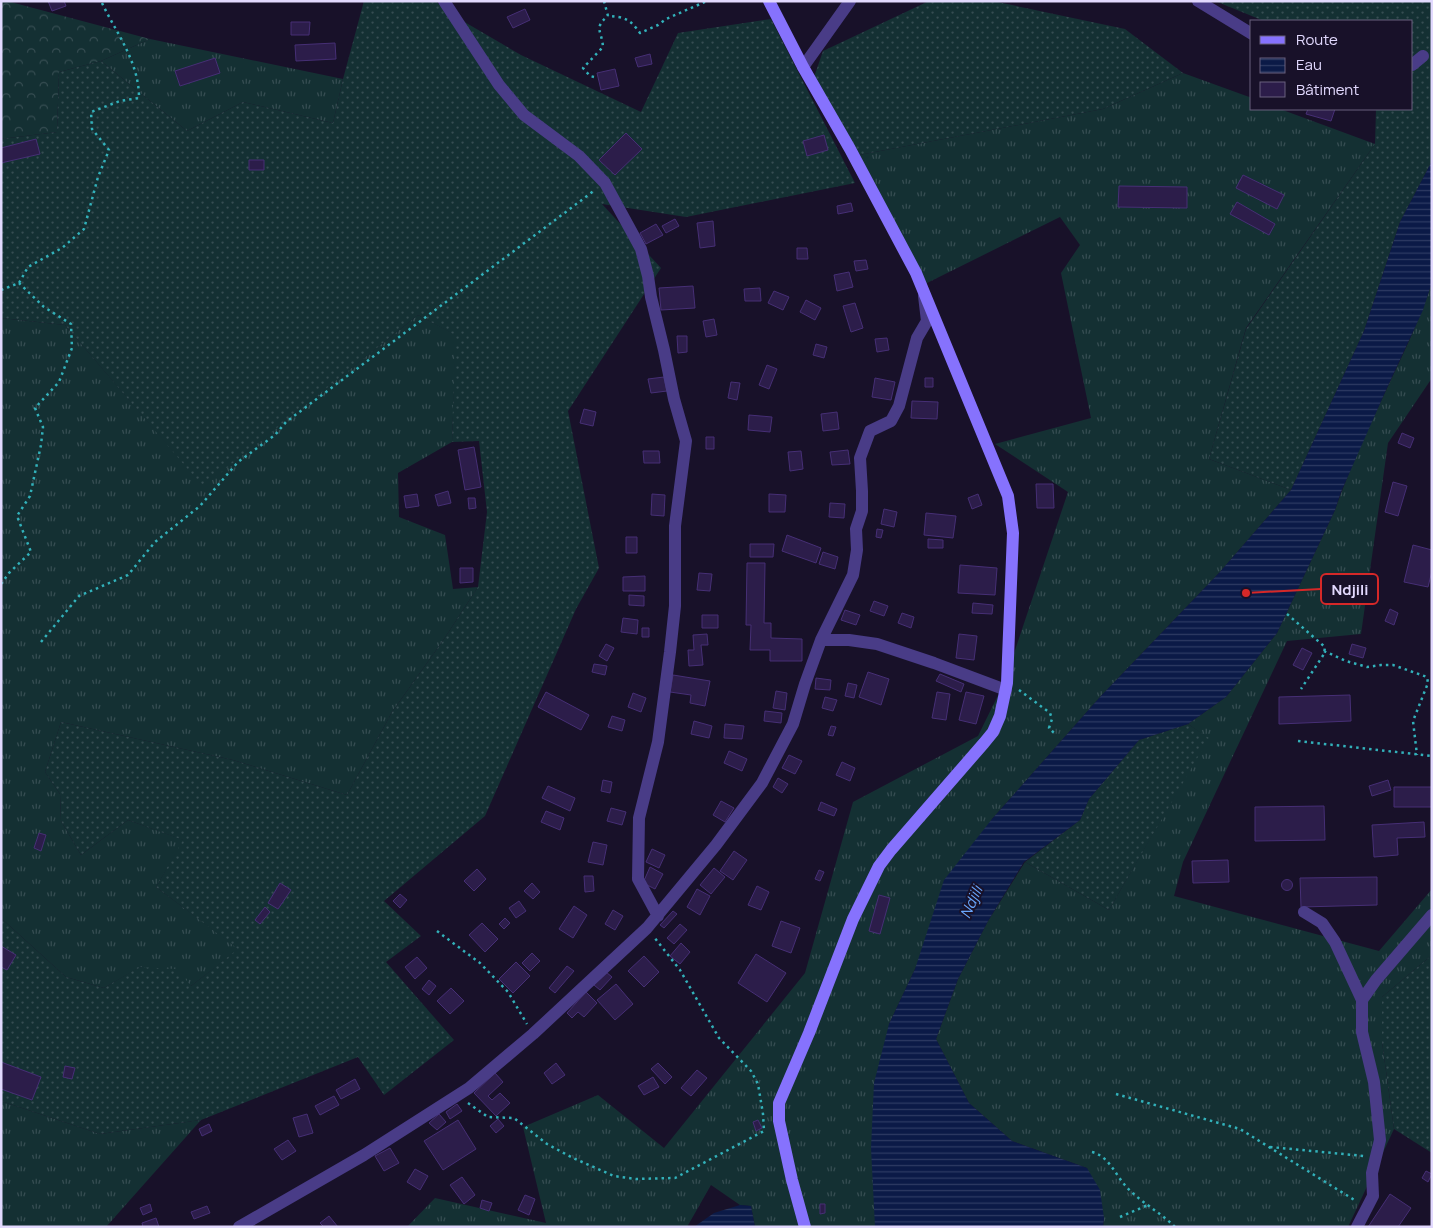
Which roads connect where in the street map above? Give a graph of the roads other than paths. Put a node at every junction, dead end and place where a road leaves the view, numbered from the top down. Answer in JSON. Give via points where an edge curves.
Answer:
{"nodes":[{"id":1,"x":444,"y":1,"type":"edge"},
{"id":2,"x":769,"y":1,"type":"edge"},
{"id":3,"x":850,"y":1,"type":"edge"},
{"id":4,"x":1198,"y":1,"type":"edge"},
{"id":5,"x":1250,"y":33,"type":"edge"},
{"id":6,"x":1423,"y":56,"type":"dead end"},
{"id":7,"x":1413,"y":64,"type":"edge"},
{"id":8,"x":803,"y":67,"type":"junction"},
{"id":9,"x":916,"y":273,"type":"junction"},
{"id":10,"x":822,"y":640,"type":"junction"},
{"id":11,"x":1007,"y":686,"type":"junction"},
{"id":12,"x":1304,"y":912,"type":"dead end"},
{"id":13,"x":1432,"y":915,"type":"edge"},
{"id":14,"x":658,"y":916,"type":"junction"},
{"id":15,"x":1362,"y":1000,"type":"junction"},
{"id":16,"x":239,"y":1227,"type":"edge"},
{"id":17,"x":805,"y":1227,"type":"edge"},
{"id":18,"x":1357,"y":1227,"type":"edge"}],
"edges":[{"from":1,"to":14,"type":"street","via":[[499,85],[524,115],[579,156],[604,183],[641,249],[648,276],[650,297],[686,441],[675,526],[670,652],[658,742],[639,818],[638,878]]},
{"from":2,"to":8,"type":"street"},
{"from":3,"to":8,"type":"street"},
{"from":4,"to":5,"type":"street"},
{"from":6,"to":7,"type":"street"},
{"from":8,"to":9,"type":"street"},
{"from":9,"to":10,"type":"street","via":[[927,321],[917,338],[899,406],[891,421],[870,431],[860,458],[862,511],[856,528],[853,575]]},
{"from":9,"to":11,"type":"street","via":[[1008,496],[1013,533]]},
{"from":10,"to":11,"type":"street","via":[[877,644]]},
{"from":10,"to":14,"type":"street","via":[[793,724],[762,782],[716,846]]},
{"from":11,"to":17,"type":"street","via":[[993,732],[879,866],[853,919],[779,1103],[779,1121]]},
{"from":12,"to":15,"type":"street","via":[[1322,923],[1335,942]]},
{"from":13,"to":15,"type":"street"},
{"from":14,"to":16,"type":"street","via":[[533,1034],[469,1088],[364,1155]]},
{"from":15,"to":18,"type":"street","via":[[1362,1032],[1374,1082],[1380,1140],[1372,1173],[1373,1196]]}]}
